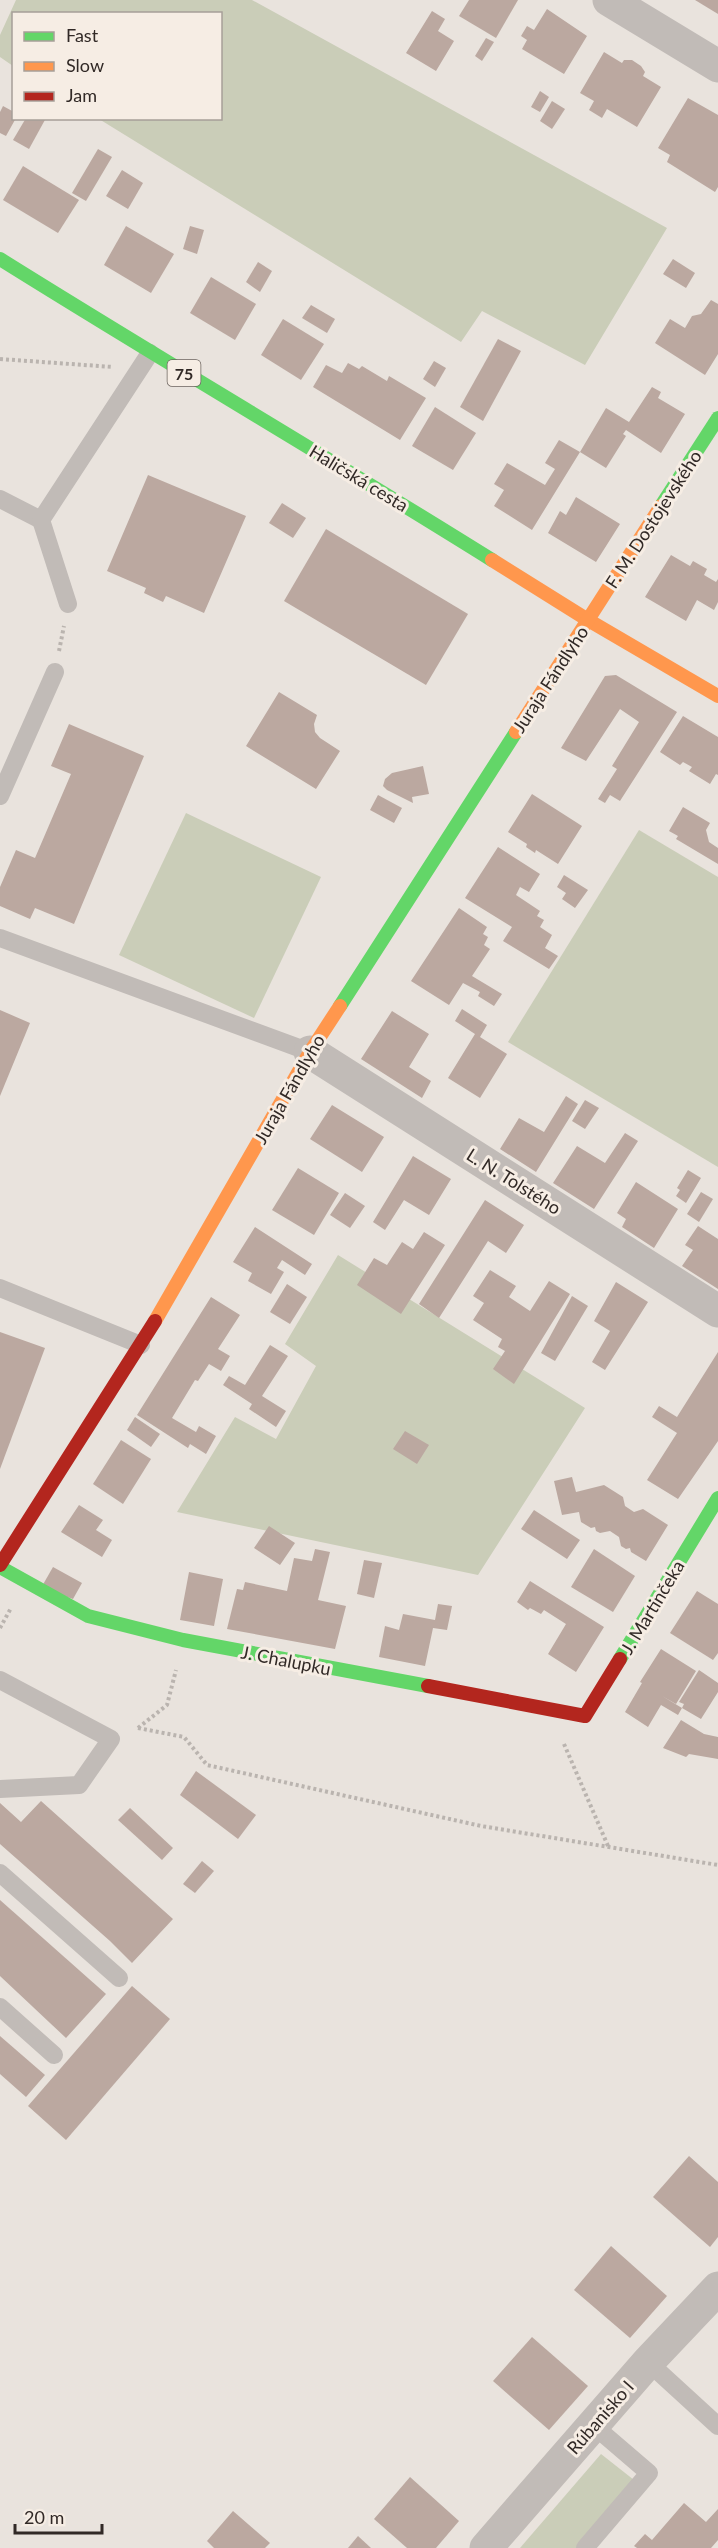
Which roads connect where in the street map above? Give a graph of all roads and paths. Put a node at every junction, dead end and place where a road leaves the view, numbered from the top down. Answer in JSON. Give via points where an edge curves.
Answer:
{"nodes":[{"id":1,"x":609,"y":0,"type":"edge"},
{"id":2,"x":718,"y":66,"type":"edge"},
{"id":3,"x":0,"y":259,"type":"edge"},
{"id":4,"x":150,"y":353,"type":"junction"},
{"id":5,"x":0,"y":359,"type":"edge"},
{"id":6,"x":122,"y":368,"type":"dead end"},
{"id":7,"x":718,"y":418,"type":"edge"},
{"id":8,"x":0,"y":500,"type":"edge"},
{"id":9,"x":40,"y":520,"type":"junction"},
{"id":10,"x":68,"y":604,"type":"joint"},
{"id":11,"x":588,"y":620,"type":"junction"},
{"id":12,"x":55,"y":672,"type":"joint"},
{"id":13,"x":718,"y":696,"type":"edge"},
{"id":14,"x":0,"y":796,"type":"edge"},
{"id":15,"x":0,"y":938,"type":"edge"},
{"id":16,"x":310,"y":1052,"type":"junction"},
{"id":17,"x":0,"y":1288,"type":"edge"},
{"id":18,"x":718,"y":1311,"type":"edge"},
{"id":19,"x":141,"y":1345,"type":"junction"},
{"id":20,"x":718,"y":1498,"type":"edge"},
{"id":21,"x":0,"y":1565,"type":"edge"},
{"id":22,"x":183,"y":1640,"type":"junction"},
{"id":23,"x":0,"y":1680,"type":"edge"},
{"id":24,"x":567,"y":1713,"type":"junction"},
{"id":25,"x":585,"y":1716,"type":"joint"},
{"id":26,"x":138,"y":1728,"type":"junction"},
{"id":27,"x":111,"y":1739,"type":"junction"},
{"id":28,"x":0,"y":1789,"type":"edge"},
{"id":29,"x":608,"y":1846,"type":"junction"},
{"id":30,"x":718,"y":1865,"type":"edge"},
{"id":31,"x":0,"y":1873,"type":"edge"},
{"id":32,"x":119,"y":1978,"type":"dead end"},
{"id":33,"x":0,"y":2007,"type":"edge"},
{"id":34,"x":54,"y":2055,"type":"dead end"},
{"id":35,"x":718,"y":2288,"type":"edge"},
{"id":36,"x":648,"y":2362,"type":"junction"},
{"id":37,"x":593,"y":2425,"type":"junction"},
{"id":38,"x":718,"y":2426,"type":"edge"},
{"id":39,"x":486,"y":2548,"type":"edge"},
{"id":40,"x":585,"y":2548,"type":"edge"}],
"edges":[{"from":1,"to":2,"type":"street"},
{"from":3,"to":4,"type":"street","name":"Haličská cesta","number":"75"},
{"from":4,"to":9,"type":"lane"},
{"from":4,"to":11,"type":"street","name":"Haličská cesta","number":"75","via":[[371,484]]},
{"from":5,"to":6,"type":"path"},
{"from":7,"to":11,"type":"street","name":"F. M. Dostojevského"},
{"from":8,"to":9,"type":"lane"},
{"from":9,"to":10,"type":"lane"},
{"from":10,"to":12,"type":"path"},
{"from":11,"to":13,"type":"street","name":"Haličská cesta","number":"75"},
{"from":11,"to":16,"type":"street","name":"Juraja Fándlyho"},
{"from":12,"to":14,"type":"lane"},
{"from":15,"to":16,"type":"lane"},
{"from":16,"to":18,"type":"street","name":"L. N. Tolstého"},
{"from":16,"to":19,"type":"street","name":"Juraja Fándlyho"},
{"from":17,"to":19,"type":"lane"},
{"from":19,"to":21,"type":"street","name":"Juraja Fándlyho"},
{"from":20,"to":25,"type":"street","name":"J. Martinčeka"},
{"from":21,"to":22,"type":"street","name":"J. Chalupku","via":[[88,1616]]},
{"from":22,"to":24,"type":"street","name":"J. Chalupku"},
{"from":22,"to":26,"type":"path","via":[[167,1705]]},
{"from":23,"to":27,"type":"lane"},
{"from":24,"to":25,"type":"street","name":"J. Chalupku"},
{"from":24,"to":29,"type":"path","via":[[564,1744]]},
{"from":26,"to":27,"type":"path"},
{"from":26,"to":29,"type":"path","via":[[184,1737],[207,1765],[481,1826]]},
{"from":27,"to":28,"type":"lane","via":[[79,1785]]},
{"from":29,"to":30,"type":"path"},
{"from":31,"to":32,"type":"lane"},
{"from":33,"to":34,"type":"lane"},
{"from":35,"to":36,"type":"street","name":"Rúbanisko I"},
{"from":36,"to":37,"type":"street","name":"Rúbanisko I"},
{"from":36,"to":38,"type":"lane"},
{"from":37,"to":39,"type":"street","name":"Rúbanisko I"},
{"from":37,"to":40,"type":"lane","via":[[649,2473]]}]}
